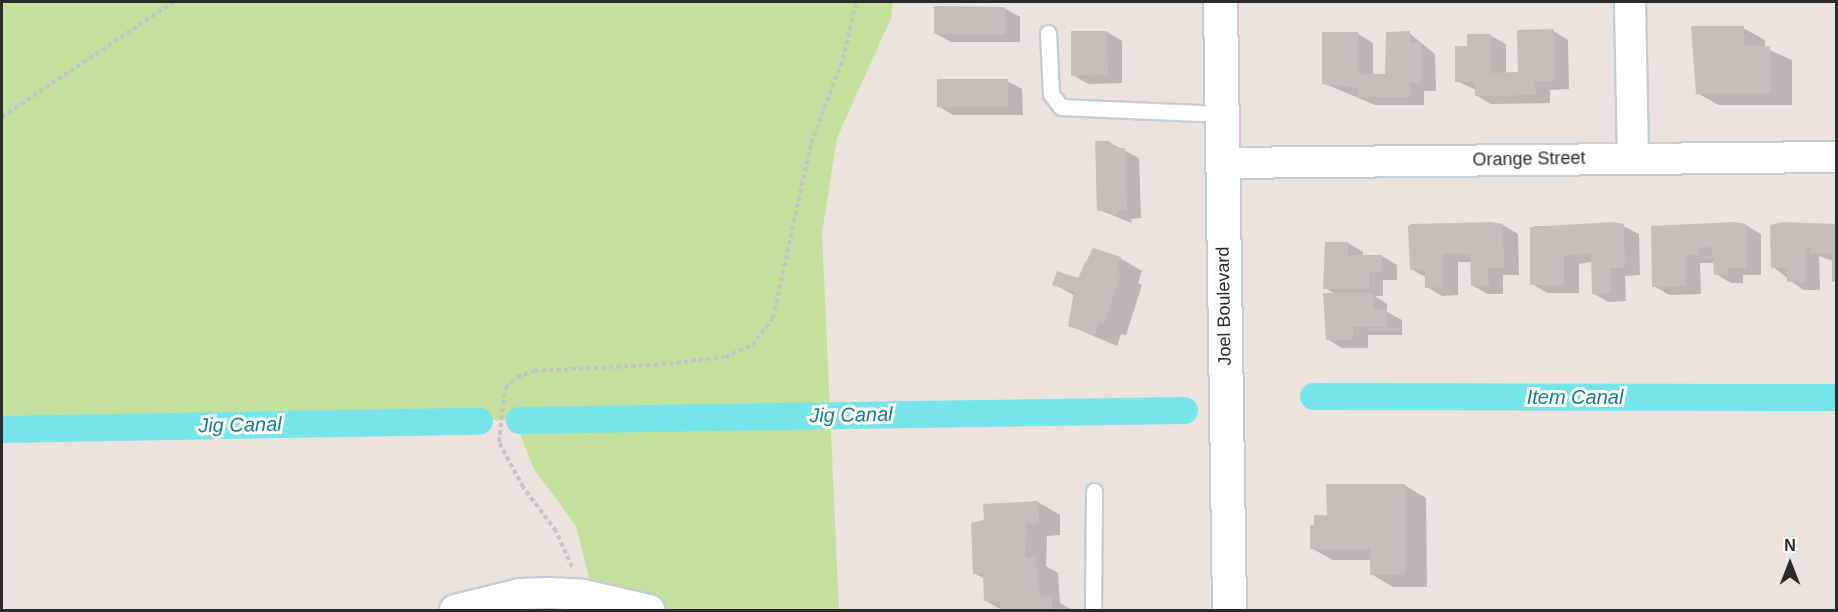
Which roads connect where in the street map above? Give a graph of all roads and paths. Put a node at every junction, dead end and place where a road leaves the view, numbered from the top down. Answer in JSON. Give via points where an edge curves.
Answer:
{"nodes":[{"id":1,"x":172,"y":2,"type":"edge"},
{"id":2,"x":856,"y":2,"type":"edge"},
{"id":3,"x":1220,"y":2,"type":"edge"},
{"id":4,"x":1630,"y":2,"type":"edge"},
{"id":5,"x":1048,"y":33,"type":"dead end"},
{"id":6,"x":1221,"y":114,"type":"junction"},
{"id":7,"x":2,"y":117,"type":"edge"},
{"id":8,"x":1836,"y":157,"type":"edge"},
{"id":9,"x":1633,"y":158,"type":"junction"},
{"id":10,"x":1222,"y":163,"type":"junction"},
{"id":11,"x":1094,"y":491,"type":"dead end"},
{"id":12,"x":583,"y":595,"type":"junction"},
{"id":13,"x":455,"y":610,"type":"edge"},
{"id":14,"x":649,"y":610,"type":"edge"},
{"id":15,"x":1093,"y":610,"type":"edge"},
{"id":16,"x":1229,"y":610,"type":"edge"}],
"edges":[{"from":1,"to":7,"type":"path"},
{"from":2,"to":12,"type":"path","via":[[843,59],[811,143],[773,318],[752,345],[724,357],[654,365],[534,370],[517,377],[505,388],[498,442],[523,487],[556,531]]},
{"from":3,"to":6,"type":"main road","name":"Joel Boulevard"},
{"from":4,"to":9,"type":"street"},
{"from":5,"to":6,"type":"lane","via":[[1050,94],[1061,107]]},
{"from":6,"to":10,"type":"main road","name":"Joel Boulevard"},
{"from":8,"to":9,"type":"street","name":"Orange Street"},
{"from":9,"to":10,"type":"street","name":"Orange Street"},
{"from":10,"to":16,"type":"main road","name":"Joel Boulevard"},
{"from":11,"to":15,"type":"lane"},
{"from":12,"to":13,"type":"street","via":[[520,594]]},
{"from":12,"to":14,"type":"street"}]}
